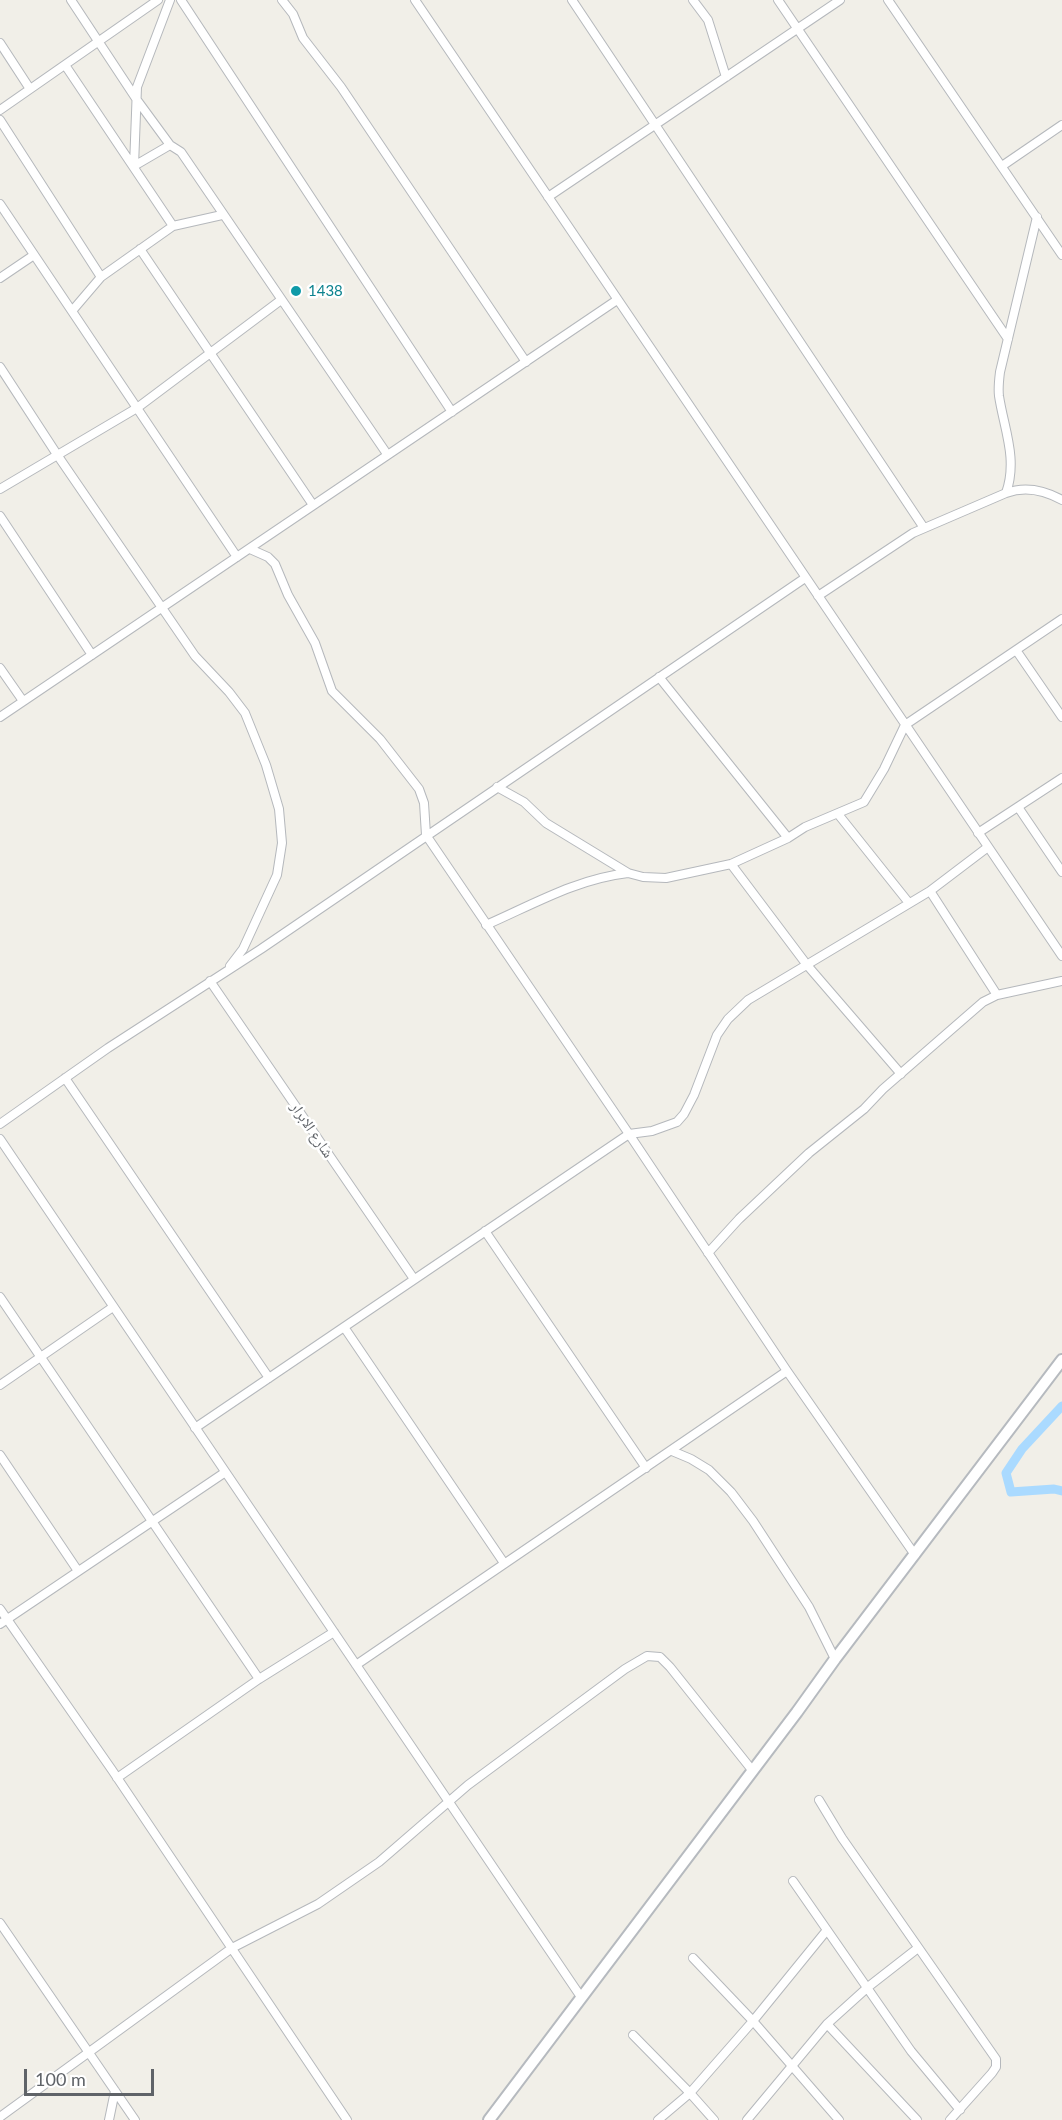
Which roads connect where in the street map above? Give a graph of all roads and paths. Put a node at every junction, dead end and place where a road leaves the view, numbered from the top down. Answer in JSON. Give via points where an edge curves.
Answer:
{"nodes":[{"id":1,"x":71,"y":0,"type":"edge"},
{"id":2,"x":158,"y":0,"type":"edge"},
{"id":3,"x":170,"y":0,"type":"edge"},
{"id":4,"x":181,"y":0,"type":"edge"},
{"id":5,"x":282,"y":0,"type":"edge"},
{"id":6,"x":415,"y":0,"type":"edge"},
{"id":7,"x":572,"y":0,"type":"edge"},
{"id":8,"x":693,"y":0,"type":"edge"},
{"id":9,"x":778,"y":0,"type":"edge"},
{"id":10,"x":840,"y":0,"type":"edge"},
{"id":11,"x":888,"y":0,"type":"edge"},
{"id":12,"x":797,"y":30,"type":"junction"},
{"id":13,"x":98,"y":41,"type":"junction"},
{"id":14,"x":1,"y":46,"type":"edge"},
{"id":15,"x":65,"y":65,"type":"junction"},
{"id":16,"x":726,"y":77,"type":"junction"},
{"id":17,"x":30,"y":89,"type":"junction"},
{"id":18,"x":137,"y":100,"type":"junction"},
{"id":19,"x":0,"y":110,"type":"edge"},
{"id":20,"x":0,"y":120,"type":"edge"},
{"id":21,"x":655,"y":125,"type":"junction"},
{"id":22,"x":1062,"y":125,"type":"edge"},
{"id":23,"x":170,"y":145,"type":"junction"},
{"id":24,"x":134,"y":166,"type":"junction"},
{"id":25,"x":1002,"y":166,"type":"junction"},
{"id":26,"x":548,"y":197,"type":"junction"},
{"id":27,"x":0,"y":204,"type":"edge"},
{"id":28,"x":222,"y":215,"type":"junction"},
{"id":29,"x":1036,"y":217,"type":"junction"},
{"id":30,"x":173,"y":226,"type":"junction"},
{"id":31,"x":140,"y":249,"type":"junction"},
{"id":32,"x":34,"y":255,"type":"junction"},
{"id":33,"x":1062,"y":255,"type":"edge"},
{"id":34,"x":101,"y":277,"type":"junction"},
{"id":35,"x":0,"y":278,"type":"edge"},
{"id":36,"x":281,"y":300,"type":"junction"},
{"id":37,"x":617,"y":300,"type":"junction"},
{"id":38,"x":72,"y":311,"type":"junction"},
{"id":39,"x":1008,"y":339,"type":"junction"},
{"id":40,"x":210,"y":353,"type":"junction"},
{"id":41,"x":526,"y":362,"type":"junction"},
{"id":42,"x":0,"y":367,"type":"edge"},
{"id":43,"x":137,"y":408,"type":"junction"},
{"id":44,"x":452,"y":412,"type":"junction"},
{"id":45,"x":387,"y":454,"type":"junction"},
{"id":46,"x":58,"y":456,"type":"junction"},
{"id":47,"x":0,"y":489,"type":"edge"},
{"id":48,"x":1006,"y":493,"type":"junction"},
{"id":49,"x":1062,"y":500,"type":"edge"},
{"id":50,"x":313,"y":505,"type":"junction"},
{"id":51,"x":0,"y":516,"type":"edge"},
{"id":52,"x":924,"y":528,"type":"junction"},
{"id":53,"x":250,"y":549,"type":"junction"},
{"id":54,"x":237,"y":557,"type":"junction"},
{"id":55,"x":805,"y":578,"type":"junction"},
{"id":56,"x":818,"y":596,"type":"junction"},
{"id":57,"x":162,"y":608,"type":"junction"},
{"id":58,"x":1062,"y":619,"type":"edge"},
{"id":59,"x":1016,"y":650,"type":"junction"},
{"id":60,"x":92,"y":655,"type":"junction"},
{"id":61,"x":0,"y":668,"type":"edge"},
{"id":62,"x":659,"y":677,"type":"junction"},
{"id":63,"x":23,"y":701,"type":"junction"},
{"id":64,"x":0,"y":717,"type":"edge"},
{"id":65,"x":1062,"y":717,"type":"edge"},
{"id":66,"x":905,"y":724,"type":"junction"},
{"id":67,"x":1062,"y":778,"type":"edge"},
{"id":68,"x":497,"y":787,"type":"junction"},
{"id":69,"x":1018,"y":807,"type":"junction"},
{"id":70,"x":838,"y":814,"type":"junction"},
{"id":71,"x":978,"y":833,"type":"junction"},
{"id":72,"x":426,"y":835,"type":"junction"},
{"id":73,"x":788,"y":838,"type":"junction"},
{"id":74,"x":988,"y":847,"type":"junction"},
{"id":75,"x":730,"y":864,"type":"junction"},
{"id":76,"x":1062,"y":872,"type":"edge"},
{"id":77,"x":628,"y":873,"type":"junction"},
{"id":78,"x":930,"y":891,"type":"junction"},
{"id":79,"x":909,"y":903,"type":"junction"},
{"id":80,"x":486,"y":925,"type":"junction"},
{"id":81,"x":1062,"y":956,"type":"edge"},
{"id":82,"x":807,"y":965,"type":"junction"},
{"id":83,"x":228,"y":969,"type":"junction"},
{"id":84,"x":210,"y":981,"type":"junction"},
{"id":85,"x":1062,"y":981,"type":"edge"},
{"id":86,"x":997,"y":995,"type":"junction"},
{"id":87,"x":901,"y":1074,"type":"junction"},
{"id":88,"x":65,"y":1078,"type":"junction"},
{"id":89,"x":0,"y":1124,"type":"edge"},
{"id":90,"x":629,"y":1134,"type":"junction"},
{"id":91,"x":0,"y":1139,"type":"edge"},
{"id":92,"x":485,"y":1231,"type":"junction"},
{"id":93,"x":708,"y":1253,"type":"junction"},
{"id":94,"x":414,"y":1279,"type":"junction"},
{"id":95,"x":0,"y":1297,"type":"edge"},
{"id":96,"x":113,"y":1307,"type":"junction"},
{"id":97,"x":344,"y":1327,"type":"junction"},
{"id":98,"x":40,"y":1358,"type":"junction"},
{"id":99,"x":1062,"y":1360,"type":"edge"},
{"id":100,"x":787,"y":1371,"type":"junction"},
{"id":101,"x":269,"y":1378,"type":"junction"},
{"id":102,"x":0,"y":1385,"type":"edge"},
{"id":103,"x":195,"y":1428,"type":"junction"},
{"id":104,"x":672,"y":1451,"type":"junction"},
{"id":105,"x":0,"y":1455,"type":"edge"},
{"id":106,"x":646,"y":1468,"type":"junction"},
{"id":107,"x":225,"y":1473,"type":"junction"},
{"id":108,"x":151,"y":1522,"type":"junction"},
{"id":109,"x":915,"y":1555,"type":"junction"},
{"id":110,"x":504,"y":1563,"type":"junction"},
{"id":111,"x":78,"y":1571,"type":"junction"},
{"id":112,"x":0,"y":1609,"type":"edge"},
{"id":113,"x":3,"y":1621,"type":"edge"},
{"id":114,"x":334,"y":1632,"type":"junction"},
{"id":115,"x":835,"y":1659,"type":"junction"},
{"id":116,"x":356,"y":1665,"type":"junction"},
{"id":117,"x":259,"y":1679,"type":"junction"},
{"id":118,"x":752,"y":1770,"type":"junction"},
{"id":119,"x":117,"y":1778,"type":"junction"},
{"id":120,"x":819,"y":1800,"type":"dead end"},
{"id":121,"x":449,"y":1802,"type":"junction"},
{"id":122,"x":793,"y":1881,"type":"dead end"},
{"id":123,"x":0,"y":1923,"type":"edge"},
{"id":124,"x":827,"y":1930,"type":"junction"},
{"id":125,"x":232,"y":1948,"type":"junction"},
{"id":126,"x":918,"y":1948,"type":"junction"},
{"id":127,"x":693,"y":1958,"type":"dead end"},
{"id":128,"x":868,"y":1987,"type":"junction"},
{"id":129,"x":581,"y":1997,"type":"junction"},
{"id":130,"x":753,"y":2021,"type":"junction"},
{"id":131,"x":827,"y":2024,"type":"junction"},
{"id":132,"x":633,"y":2035,"type":"dead end"},
{"id":133,"x":88,"y":2052,"type":"junction"},
{"id":134,"x":793,"y":2067,"type":"junction"},
{"id":135,"x":115,"y":2091,"type":"junction"},
{"id":136,"x":690,"y":2093,"type":"junction"},
{"id":137,"x":960,"y":2110,"type":"junction"},
{"id":138,"x":0,"y":2117,"type":"edge"},
{"id":139,"x":750,"y":2119,"type":"edge"},
{"id":140,"x":109,"y":2120,"type":"edge"},
{"id":141,"x":135,"y":2120,"type":"edge"},
{"id":142,"x":347,"y":2120,"type":"edge"},
{"id":143,"x":489,"y":2120,"type":"edge"},
{"id":144,"x":658,"y":2120,"type":"edge"},
{"id":145,"x":714,"y":2120,"type":"edge"},
{"id":146,"x":839,"y":2120,"type":"edge"},
{"id":147,"x":917,"y":2120,"type":"edge"},
{"id":148,"x":950,"y":2120,"type":"edge"}],
"edges":[{"from":1,"to":13,"type":"street"},
{"from":2,"to":13,"type":"street"},
{"from":3,"to":18,"type":"street","via":[[137,87]]},
{"from":4,"to":44,"type":"street"},
{"from":5,"to":41,"type":"street","via":[[303,38],[341,87]]},
{"from":6,"to":26,"type":"street"},
{"from":7,"to":21,"type":"street"},
{"from":8,"to":16,"type":"street","via":[[708,20]]},
{"from":9,"to":12,"type":"street"},
{"from":10,"to":12,"type":"street"},
{"from":11,"to":25,"type":"street"},
{"from":12,"to":16,"type":"street"},
{"from":12,"to":39,"type":"street"},
{"from":13,"to":15,"type":"street"},
{"from":13,"to":18,"type":"street"},
{"from":14,"to":17,"type":"street"},
{"from":15,"to":17,"type":"street"},
{"from":15,"to":24,"type":"street"},
{"from":16,"to":21,"type":"street"},
{"from":17,"to":19,"type":"street"},
{"from":18,"to":23,"type":"street"},
{"from":18,"to":24,"type":"street"},
{"from":20,"to":34,"type":"street"},
{"from":21,"to":26,"type":"street"},
{"from":21,"to":52,"type":"street"},
{"from":22,"to":25,"type":"street"},
{"from":23,"to":24,"type":"street"},
{"from":23,"to":28,"type":"street","via":[[181,152]]},
{"from":24,"to":30,"type":"street"},
{"from":25,"to":29,"type":"street"},
{"from":26,"to":37,"type":"street"},
{"from":27,"to":32,"type":"street"},
{"from":28,"to":30,"type":"street"},
{"from":28,"to":36,"type":"street"},
{"from":29,"to":33,"type":"street"},
{"from":29,"to":39,"type":"street"},
{"from":30,"to":31,"type":"street"},
{"from":31,"to":34,"type":"street"},
{"from":31,"to":40,"type":"street"},
{"from":32,"to":35,"type":"street"},
{"from":32,"to":38,"type":"street"},
{"from":34,"to":38,"type":"street"},
{"from":36,"to":40,"type":"street"},
{"from":36,"to":45,"type":"street"},
{"from":37,"to":41,"type":"street"},
{"from":37,"to":55,"type":"street"},
{"from":38,"to":43,"type":"street"},
{"from":39,"to":48,"type":"street","via":[[998,394],[1011,457]]},
{"from":40,"to":43,"type":"street"},
{"from":40,"to":50,"type":"street"},
{"from":41,"to":44,"type":"street"},
{"from":42,"to":46,"type":"street"},
{"from":43,"to":46,"type":"street"},
{"from":43,"to":54,"type":"street"},
{"from":44,"to":45,"type":"street"},
{"from":45,"to":50,"type":"street"},
{"from":46,"to":47,"type":"street"},
{"from":46,"to":57,"type":"street"},
{"from":48,"to":49,"type":"street","via":[[1029,489]]},
{"from":48,"to":52,"type":"street"},
{"from":50,"to":53,"type":"street"},
{"from":51,"to":60,"type":"street"},
{"from":52,"to":56,"type":"street"},
{"from":53,"to":54,"type":"street"},
{"from":53,"to":72,"type":"street","via":[[275,564],[315,643],[332,691],[380,739],[419,789]]},
{"from":54,"to":57,"type":"street"},
{"from":55,"to":56,"type":"street"},
{"from":55,"to":62,"type":"street"},
{"from":56,"to":66,"type":"street"},
{"from":57,"to":60,"type":"street"},
{"from":57,"to":83,"type":"street","via":[[195,656],[244,713],[279,809],[282,843],[278,876],[243,949]]},
{"from":58,"to":59,"type":"street"},
{"from":59,"to":65,"type":"street"},
{"from":59,"to":66,"type":"street"},
{"from":60,"to":63,"type":"street"},
{"from":61,"to":63,"type":"street"},
{"from":62,"to":68,"type":"street"},
{"from":62,"to":73,"type":"street"},
{"from":63,"to":64,"type":"street"},
{"from":66,"to":70,"type":"street","via":[[864,802]]},
{"from":66,"to":71,"type":"street"},
{"from":67,"to":69,"type":"street"},
{"from":68,"to":72,"type":"street"},
{"from":68,"to":77,"type":"street"},
{"from":69,"to":71,"type":"street"},
{"from":69,"to":76,"type":"street"},
{"from":70,"to":73,"type":"street"},
{"from":70,"to":79,"type":"street"},
{"from":71,"to":74,"type":"street"},
{"from":72,"to":80,"type":"street"},
{"from":72,"to":83,"type":"street"},
{"from":73,"to":75,"type":"street"},
{"from":74,"to":78,"type":"street"},
{"from":74,"to":81,"type":"street"},
{"from":75,"to":77,"type":"street","via":[[666,878]]},
{"from":75,"to":82,"type":"street"},
{"from":77,"to":80,"type":"street","via":[[581,883]]},
{"from":78,"to":79,"type":"street"},
{"from":78,"to":86,"type":"street"},
{"from":79,"to":82,"type":"street"},
{"from":80,"to":90,"type":"street"},
{"from":82,"to":87,"type":"street"},
{"from":82,"to":90,"type":"street","via":[[748,1000],[728,1019],[717,1035],[694,1095],[677,1122]]},
{"from":83,"to":84,"type":"street"},
{"from":84,"to":88,"type":"street"},
{"from":84,"to":94,"type":"street","name":"شارع الابرار"},
{"from":85,"to":86,"type":"street"},
{"from":86,"to":87,"type":"street","via":[[983,1002]]},
{"from":87,"to":93,"type":"street","via":[[809,1153]]},
{"from":88,"to":89,"type":"street"},
{"from":88,"to":101,"type":"street"},
{"from":90,"to":92,"type":"street"},
{"from":90,"to":93,"type":"street"},
{"from":91,"to":96,"type":"street"},
{"from":92,"to":94,"type":"street"},
{"from":92,"to":106,"type":"street"},
{"from":93,"to":100,"type":"street"},
{"from":94,"to":97,"type":"street"},
{"from":95,"to":98,"type":"street"},
{"from":96,"to":98,"type":"street"},
{"from":96,"to":103,"type":"street"},
{"from":97,"to":101,"type":"street"},
{"from":97,"to":110,"type":"street"},
{"from":98,"to":102,"type":"street"},
{"from":98,"to":108,"type":"street"},
{"from":99,"to":109,"type":"street"},
{"from":100,"to":104,"type":"street"},
{"from":100,"to":109,"type":"street"},
{"from":101,"to":103,"type":"street"},
{"from":103,"to":107,"type":"street"},
{"from":104,"to":106,"type":"street"},
{"from":104,"to":115,"type":"street","via":[[709,1470],[731,1492],[809,1607]]},
{"from":105,"to":111,"type":"street"},
{"from":106,"to":110,"type":"street"},
{"from":107,"to":108,"type":"street"},
{"from":107,"to":114,"type":"street"},
{"from":108,"to":111,"type":"street"},
{"from":108,"to":117,"type":"street"},
{"from":109,"to":115,"type":"street"},
{"from":110,"to":116,"type":"street"},
{"from":111,"to":113,"type":"street"},
{"from":112,"to":113,"type":"street"},
{"from":113,"to":119,"type":"street"},
{"from":114,"to":116,"type":"street"},
{"from":114,"to":117,"type":"street"},
{"from":115,"to":118,"type":"street"},
{"from":116,"to":121,"type":"street"},
{"from":117,"to":119,"type":"street"},
{"from":118,"to":121,"type":"street","via":[[670,1667],[653,1655],[616,1675]]},
{"from":118,"to":129,"type":"street"},
{"from":119,"to":125,"type":"street"},
{"from":120,"to":126,"type":"street"},
{"from":121,"to":125,"type":"street","via":[[379,1862],[318,1904]]},
{"from":121,"to":129,"type":"street"},
{"from":122,"to":124,"type":"street"},
{"from":123,"to":133,"type":"street"},
{"from":124,"to":128,"type":"street"},
{"from":124,"to":130,"type":"street"},
{"from":125,"to":133,"type":"street"},
{"from":125,"to":142,"type":"street"},
{"from":126,"to":128,"type":"street"},
{"from":126,"to":137,"type":"street","via":[[996,2059],[992,2073]]},
{"from":127,"to":130,"type":"street"},
{"from":128,"to":131,"type":"street"},
{"from":128,"to":137,"type":"street","via":[[911,2051]]},
{"from":129,"to":143,"type":"street"},
{"from":130,"to":134,"type":"street"},
{"from":130,"to":136,"type":"street"},
{"from":131,"to":134,"type":"street"},
{"from":131,"to":147,"type":"street"},
{"from":132,"to":136,"type":"street"},
{"from":133,"to":135,"type":"street"},
{"from":133,"to":138,"type":"street"},
{"from":134,"to":139,"type":"street"},
{"from":134,"to":146,"type":"street"},
{"from":135,"to":140,"type":"street"},
{"from":135,"to":141,"type":"street"},
{"from":136,"to":144,"type":"street"},
{"from":136,"to":145,"type":"street"},
{"from":137,"to":148,"type":"street"}]}
